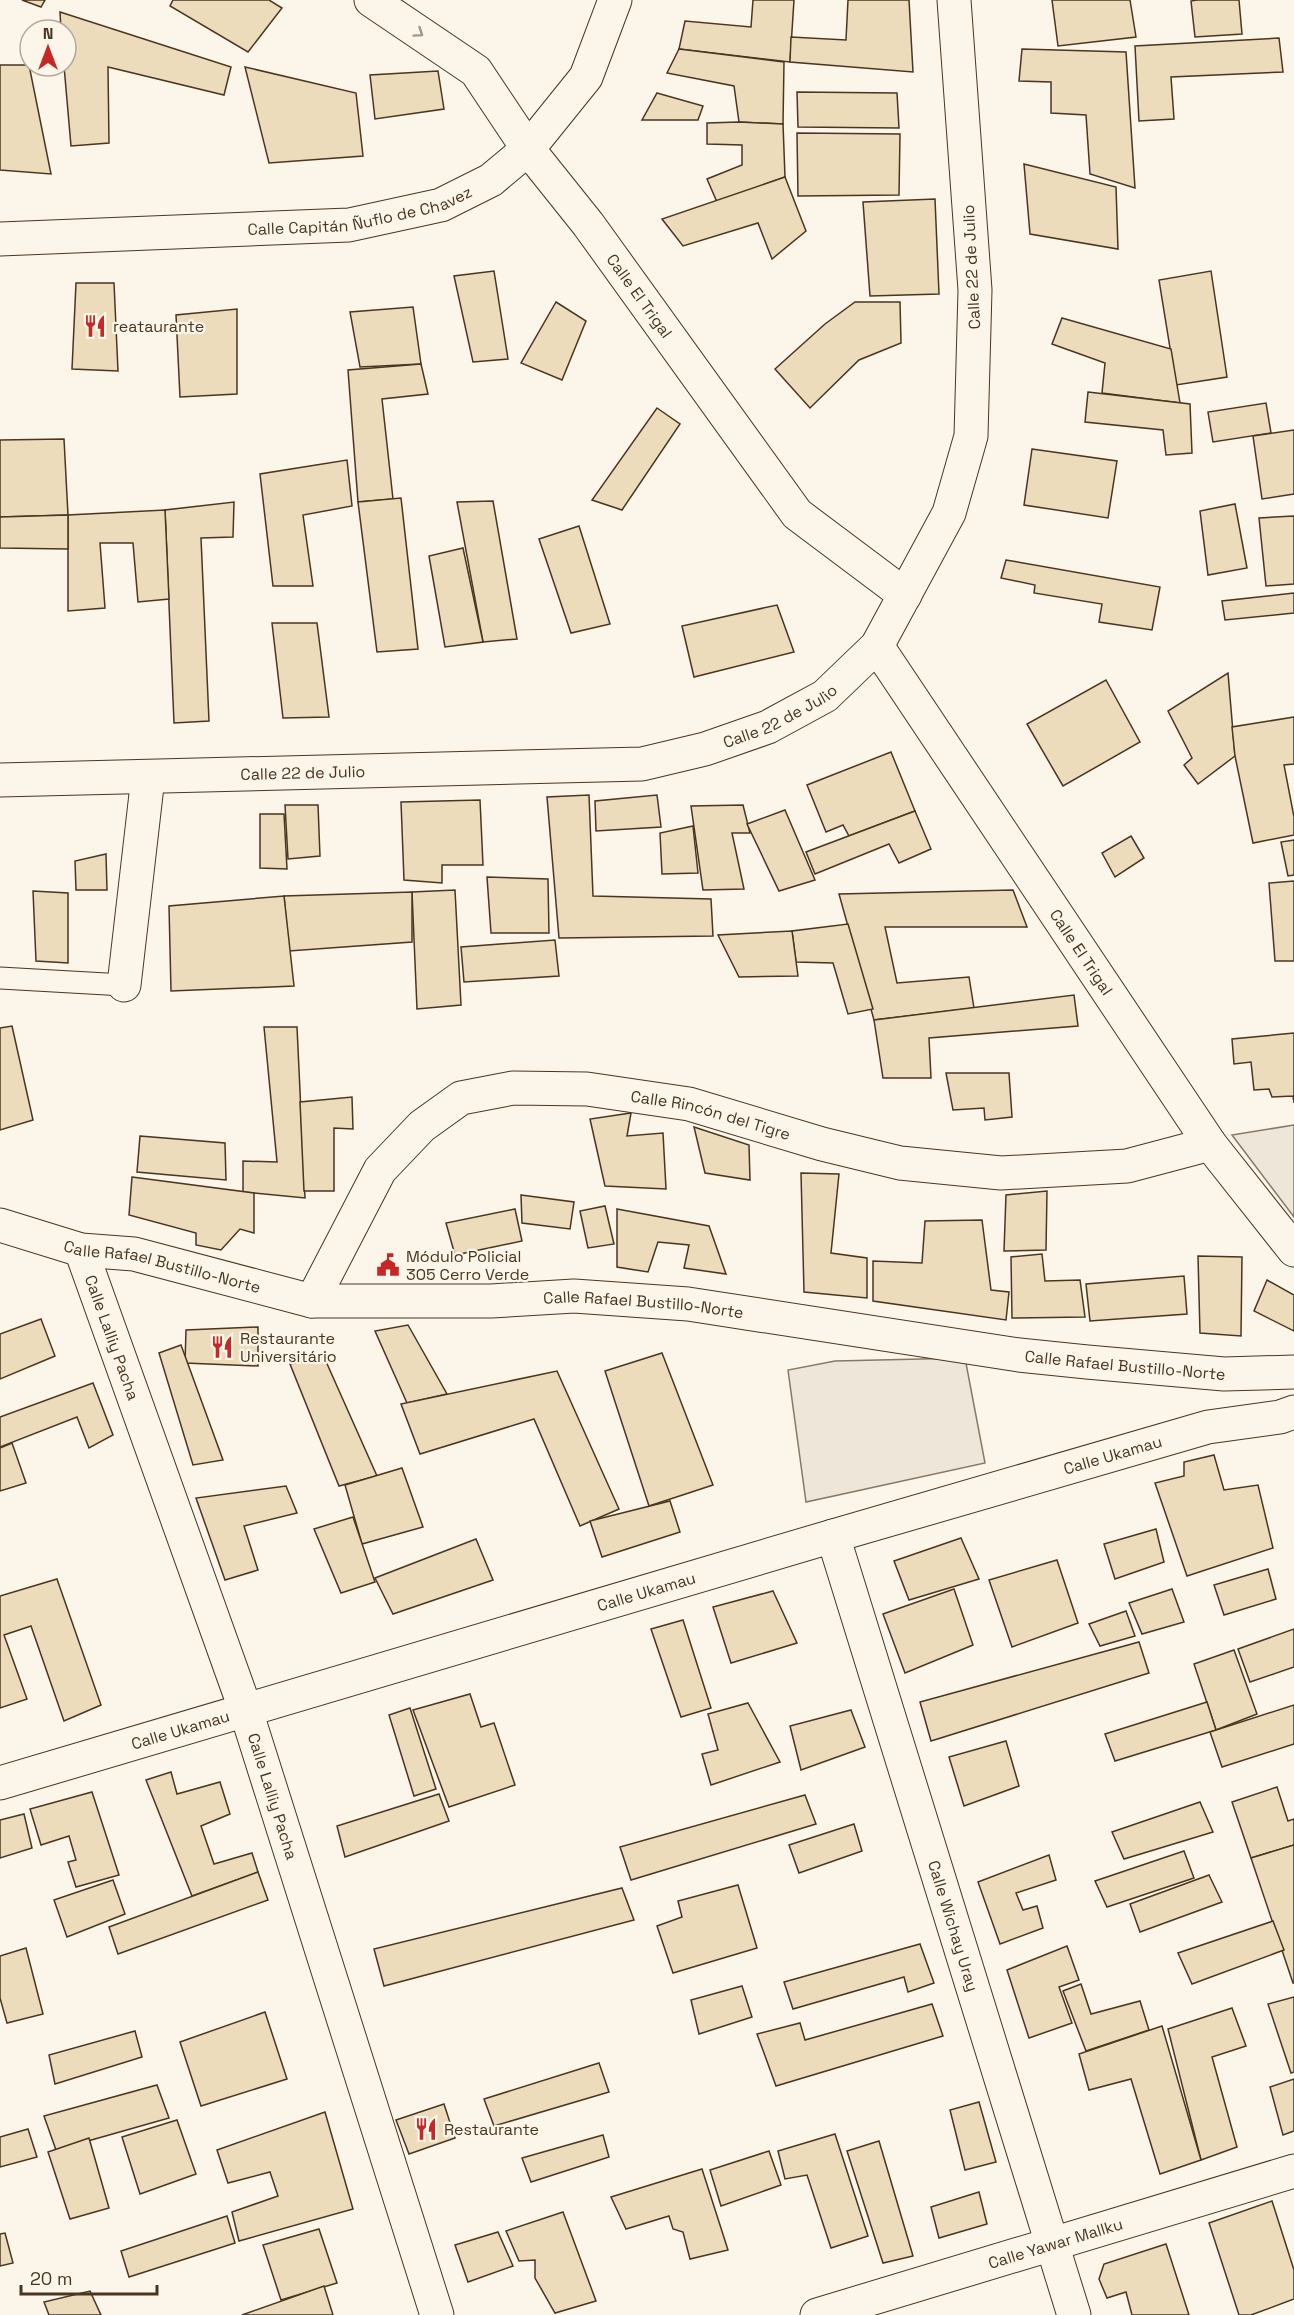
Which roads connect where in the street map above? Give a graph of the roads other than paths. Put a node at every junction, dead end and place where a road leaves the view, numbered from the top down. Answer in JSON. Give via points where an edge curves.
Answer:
{"nodes":[{"id":1,"x":371,"y":0,"type":"edge"},
{"id":2,"x":615,"y":0,"type":"edge"},
{"id":3,"x":954,"y":0,"type":"edge"},
{"id":4,"x":528,"y":149,"type":"junction"},
{"id":5,"x":0,"y":239,"type":"edge"},
{"id":6,"x":904,"y":595,"type":"junction"},
{"id":7,"x":877,"y":646,"type":"junction"},
{"id":8,"x":148,"y":777,"type":"junction"},
{"id":9,"x":0,"y":780,"type":"edge"},
{"id":10,"x":0,"y":978,"type":"edge"},
{"id":11,"x":124,"y":985,"type":"joint"},
{"id":12,"x":1210,"y":1144,"type":"junction"},
{"id":13,"x":0,"y":1225,"type":"edge"},
{"id":14,"x":81,"y":1250,"type":"junction"},
{"id":15,"x":1294,"y":1250,"type":"edge"},
{"id":16,"x":312,"y":1301,"type":"junction"},
{"id":17,"x":1294,"y":1372,"type":"edge"},
{"id":18,"x":1294,"y":1412,"type":"edge"},
{"id":19,"x":832,"y":1536,"type":"junction"},
{"id":20,"x":246,"y":1711,"type":"junction"},
{"id":21,"x":0,"y":1783,"type":"edge"},
{"id":22,"x":1294,"y":2171,"type":"edge"},
{"id":23,"x":1053,"y":2244,"type":"junction"},
{"id":24,"x":437,"y":2315,"type":"edge"},
{"id":25,"x":817,"y":2315,"type":"edge"},
{"id":26,"x":1074,"y":2315,"type":"edge"}],
"edges":[{"from":1,"to":4,"type":"street","name":"Calle El Trigal","one_way":true,"via":[[476,71]]},
{"from":2,"to":4,"type":"street","name":"Calle Capitán Ñuflo de Chavez","via":[[586,77]]},
{"from":3,"to":6,"type":"street","name":"Calle 22 de Julio","via":[[975,290],[971,436],[949,513]]},
{"from":4,"to":5,"type":"street","name":"Calle Capitán Ñuflo de Chavez","via":[[492,180],[441,205],[349,225]]},
{"from":4,"to":6,"type":"street","name":"Calle El Trigal","via":[[588,224],[797,514]]},
{"from":6,"to":7,"type":"street","name":"Calle 22 de Julio"},
{"from":7,"to":8,"type":"street","name":"Calle 22 de Julio","via":[[825,696],[768,727],[642,764]]},
{"from":7,"to":12,"type":"street","name":"Calle El Trigal"},
{"from":8,"to":9,"type":"street","name":"Calle 22 de Julio"},
{"from":8,"to":11,"type":"street"},
{"from":10,"to":11,"type":"lane"},
{"from":12,"to":15,"type":"street","name":"Calle El Trigal"},
{"from":12,"to":16,"type":"street","name":"Calle Rincón del Tigre","via":[[1127,1166],[1001,1173],[900,1163],[689,1104],[587,1089],[513,1088],[461,1098],[422,1126],[380,1170]]},
{"from":13,"to":14,"type":"street","name":"Calle Rafael Bustillo-Norte"},
{"from":14,"to":16,"type":"street","name":"Calle Rafael Bustillo-Norte","via":[[134,1254]]},
{"from":14,"to":20,"type":"street","name":"Calle Lalliy Pacha"},
{"from":16,"to":17,"type":"street","name":"Calle Rafael Bustillo-Norte","via":[[492,1301],[574,1296],[688,1304],[1087,1362],[1224,1374]]},
{"from":18,"to":19,"type":"street","name":"Calle Ukamau","via":[[1208,1427]]},
{"from":19,"to":20,"type":"street","name":"Calle Ukamau"},
{"from":19,"to":23,"type":"street","name":"Calle Wichay Uray"},
{"from":20,"to":21,"type":"street","name":"Calle Ukamau"},
{"from":20,"to":24,"type":"street","name":"Calle Lalliy Pacha"},
{"from":22,"to":23,"type":"street","name":"Calle Yawar Mallku"},
{"from":23,"to":25,"type":"street","name":"Calle Yawar Mallku"},
{"from":23,"to":26,"type":"street","name":"Calle Wichay Uray"}]}
